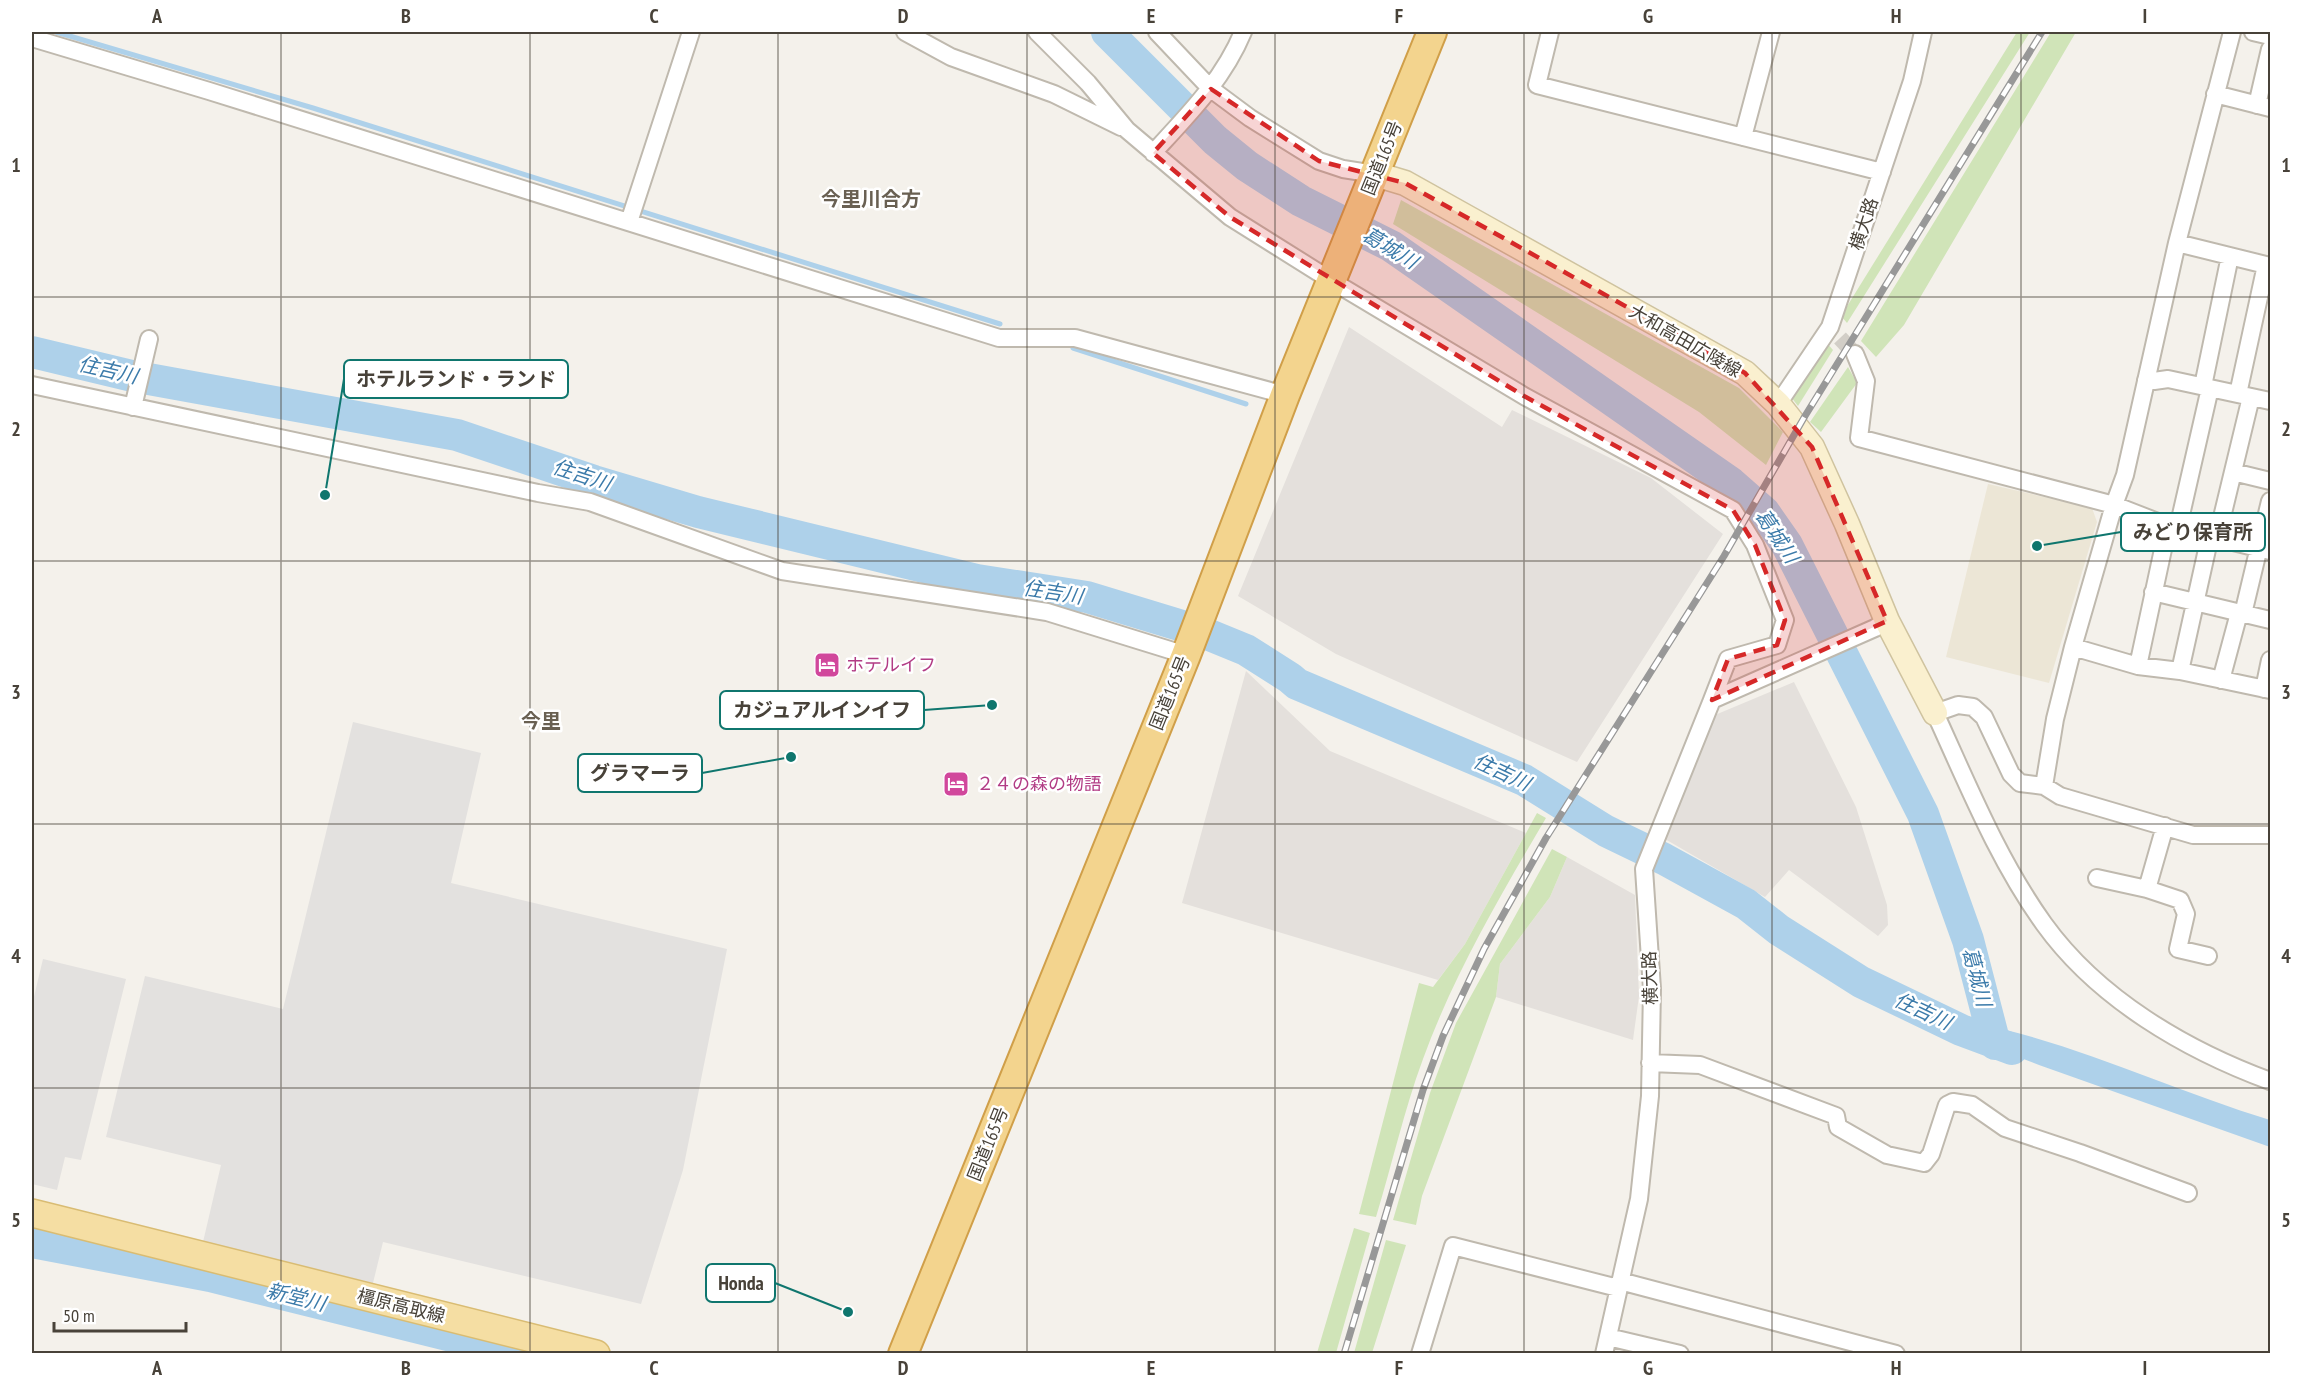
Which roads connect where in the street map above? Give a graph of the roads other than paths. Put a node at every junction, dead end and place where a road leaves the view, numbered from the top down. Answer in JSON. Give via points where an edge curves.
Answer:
{"nodes":[{"id":1,"x":692,"y":32,"type":"edge"},
{"id":2,"x":905,"y":32,"type":"edge"},
{"id":3,"x":1037,"y":32,"type":"edge"},
{"id":4,"x":1157,"y":32,"type":"edge"},
{"id":5,"x":1243,"y":32,"type":"edge"},
{"id":6,"x":1432,"y":32,"type":"edge"},
{"id":7,"x":1550,"y":32,"type":"edge"},
{"id":8,"x":1771,"y":32,"type":"edge"},
{"id":9,"x":1923,"y":32,"type":"edge"},
{"id":10,"x":2232,"y":32,"type":"edge"},
{"id":11,"x":2253,"y":32,"type":"edge"},
{"id":12,"x":2271,"y":36,"type":"edge"},
{"id":13,"x":32,"y":38,"type":"edge"},
{"id":14,"x":2271,"y":49,"type":"edge"},
{"id":15,"x":1209,"y":92,"type":"junction"},
{"id":16,"x":2215,"y":94,"type":"junction"},
{"id":17,"x":2264,"y":106,"type":"edge"},
{"id":18,"x":1127,"y":130,"type":"junction"},
{"id":19,"x":1743,"y":137,"type":"junction"},
{"id":20,"x":1153,"y":153,"type":"junction"},
{"id":21,"x":1882,"y":172,"type":"junction"},
{"id":22,"x":1370,"y":186,"type":"junction"},
{"id":23,"x":629,"y":222,"type":"junction"},
{"id":24,"x":2177,"y":243,"type":"junction"},
{"id":25,"x":2230,"y":256,"type":"junction"},
{"id":26,"x":2268,"y":265,"type":"edge"},
{"id":27,"x":1335,"y":274,"type":"junction"},
{"id":28,"x":147,"y":346,"type":"dead end"},
{"id":29,"x":1856,"y":354,"type":"tunnel mouth"},
{"id":30,"x":2146,"y":380,"type":"junction"},
{"id":31,"x":32,"y":385,"type":"edge"},
{"id":32,"x":2206,"y":387,"type":"junction"},
{"id":33,"x":1285,"y":395,"type":"junction"},
{"id":34,"x":2244,"y":395,"type":"junction"},
{"id":35,"x":135,"y":400,"type":"junction"},
{"id":36,"x":2271,"y":401,"type":"edge"},
{"id":37,"x":1778,"y":404,"type":"junction"},
{"id":38,"x":2233,"y":472,"type":"junction"},
{"id":39,"x":2271,"y":481,"type":"edge"},
{"id":40,"x":2271,"y":501,"type":"edge"},
{"id":41,"x":2114,"y":505,"type":"junction"},
{"id":42,"x":2173,"y":527,"type":"junction"},
{"id":43,"x":2213,"y":537,"type":"junction"},
{"id":44,"x":2265,"y":549,"type":"edge"},
{"id":45,"x":2153,"y":592,"type":"junction"},
{"id":46,"x":2194,"y":603,"type":"junction"},
{"id":47,"x":2241,"y":613,"type":"junction"},
{"id":48,"x":2271,"y":620,"type":"edge"},
{"id":49,"x":1881,"y":625,"type":"junction"},
{"id":50,"x":2073,"y":647,"type":"junction"},
{"id":51,"x":1187,"y":652,"type":"junction"},
{"id":52,"x":2271,"y":660,"type":"edge"},
{"id":53,"x":2138,"y":666,"type":"junction"},
{"id":54,"x":2180,"y":671,"type":"junction"},
{"id":55,"x":2222,"y":680,"type":"junction"},
{"id":56,"x":2267,"y":690,"type":"edge"},
{"id":57,"x":1712,"y":700,"type":"junction"},
{"id":58,"x":1935,"y":713,"type":"junction"},
{"id":59,"x":2044,"y":786,"type":"junction"},
{"id":60,"x":2165,"y":826,"type":"junction"},
{"id":61,"x":2271,"y":835,"type":"edge"},
{"id":62,"x":2097,"y":878,"type":"dead end"},
{"id":63,"x":2147,"y":889,"type":"junction"},
{"id":64,"x":2208,"y":956,"type":"dead end"},
{"id":65,"x":1650,"y":1063,"type":"junction"},
{"id":66,"x":2271,"y":1081,"type":"edge"},
{"id":67,"x":2188,"y":1193,"type":"dead end"},
{"id":68,"x":32,"y":1213,"type":"edge"},
{"id":69,"x":1619,"y":1284,"type":"junction"},
{"id":70,"x":1606,"y":1345,"type":"edge"},
{"id":71,"x":596,"y":1353,"type":"edge"},
{"id":72,"x":903,"y":1353,"type":"edge"},
{"id":73,"x":1420,"y":1353,"type":"edge"},
{"id":74,"x":1680,"y":1353,"type":"edge"},
{"id":75,"x":1896,"y":1353,"type":"edge"}],
"edges":[{"from":1,"to":23,"type":"street"},
{"from":2,"to":18,"type":"street","via":[[951,57],[1054,94]]},
{"from":3,"to":18,"type":"street","via":[[1088,83]]},
{"from":4,"to":15,"type":"street"},
{"from":5,"to":15,"type":"street"},
{"from":6,"to":22,"type":"highway","name":"国道165号"},
{"from":7,"to":19,"type":"street","via":[[1537,85]]},
{"from":8,"to":19,"type":"street"},
{"from":9,"to":21,"type":"street","name":"横大路","via":[[1912,81]]},
{"from":10,"to":16,"type":"street"},
{"from":11,"to":12,"type":"street"},
{"from":13,"to":23,"type":"street"},
{"from":14,"to":17,"type":"street"},
{"from":15,"to":20,"type":"street"},
{"from":15,"to":22,"type":"street","via":[[1319,161],[1343,169]]},
{"from":16,"to":17,"type":"street"},
{"from":16,"to":24,"type":"street"},
{"from":18,"to":20,"type":"street"},
{"from":19,"to":21,"type":"street"},
{"from":20,"to":27,"type":"street","via":[[1230,217]]},
{"from":21,"to":37,"type":"street","name":"横大路","via":[[1835,332]]},
{"from":22,"to":27,"type":"highway","name":"国道165号"},
{"from":22,"to":37,"type":"main road","name":"大和高田広陵線","via":[[1405,183],[1745,373]]},
{"from":23,"to":33,"type":"street","via":[[999,338],[1075,338]]},
{"from":24,"to":25,"type":"street"},
{"from":24,"to":30,"type":"street"},
{"from":25,"to":26,"type":"street"},
{"from":25,"to":32,"type":"street"},
{"from":26,"to":34,"type":"street"},
{"from":27,"to":33,"type":"highway","name":"国道165号"},
{"from":27,"to":57,"type":"street","name":"横大路","via":[[1524,396],[1733,510],[1755,544],[1785,620],[1777,645],[1728,659]]},
{"from":28,"to":35,"type":"street"},
{"from":29,"to":41,"type":"street","via":[[1866,381],[1859,438]]},
{"from":30,"to":32,"type":"street","via":[[2168,379]]},
{"from":30,"to":41,"type":"street","via":[[2125,475]]},
{"from":31,"to":35,"type":"street"},
{"from":32,"to":34,"type":"street"},
{"from":32,"to":42,"type":"street"},
{"from":33,"to":51,"type":"highway","name":"国道165号"},
{"from":34,"to":36,"type":"street"},
{"from":34,"to":38,"type":"street"},
{"from":35,"to":51,"type":"street","via":[[590,502],[782,572],[1047,612]]},
{"from":37,"to":49,"type":"main road","name":"大和高田広陵線","via":[[1812,447],[1847,524]]},
{"from":38,"to":39,"type":"street"},
{"from":38,"to":43,"type":"street"},
{"from":40,"to":44,"type":"street"},
{"from":41,"to":42,"type":"street"},
{"from":41,"to":50,"type":"street"},
{"from":42,"to":43,"type":"street"},
{"from":42,"to":45,"type":"street"},
{"from":43,"to":44,"type":"street"},
{"from":43,"to":46,"type":"street"},
{"from":44,"to":47,"type":"street"},
{"from":45,"to":46,"type":"street"},
{"from":45,"to":53,"type":"street"},
{"from":46,"to":47,"type":"street"},
{"from":46,"to":54,"type":"street"},
{"from":47,"to":48,"type":"street"},
{"from":47,"to":55,"type":"street"},
{"from":49,"to":57,"type":"street"},
{"from":49,"to":58,"type":"main road","name":"大和高田広陵線"},
{"from":50,"to":53,"type":"street"},
{"from":50,"to":59,"type":"street"},
{"from":51,"to":72,"type":"highway","name":"国道165号"},
{"from":52,"to":56,"type":"street"},
{"from":53,"to":54,"type":"street"},
{"from":54,"to":55,"type":"street"},
{"from":55,"to":56,"type":"street"},
{"from":57,"to":65,"type":"street","name":"横大路","via":[[1644,869],[1652,989]]},
{"from":58,"to":59,"type":"street","via":[[1958,705],[1973,706],[1984,717],[2011,774],[2020,783]]},
{"from":58,"to":66,"type":"street","via":[[1999,850],[2045,925],[2075,960],[2107,990],[2157,1025],[2202,1052]]},
{"from":59,"to":60,"type":"street","via":[[2060,796]]},
{"from":60,"to":61,"type":"street","via":[[2193,835]]},
{"from":60,"to":63,"type":"street"},
{"from":62,"to":63,"type":"street"},
{"from":63,"to":64,"type":"street","via":[[2180,900],[2186,914],[2178,949]]},
{"from":65,"to":67,"type":"street","via":[[1700,1065],[1836,1116],[1838,1127],[1887,1155],[1924,1162],[1931,1154],[1947,1105],[1972,1105],[2005,1128]]},
{"from":65,"to":69,"type":"street","name":"横大路","via":[[1640,1199]]},
{"from":68,"to":71,"type":"main road","name":"橿原高取線"},
{"from":69,"to":70,"type":"street","name":"横大路"},
{"from":69,"to":73,"type":"street","via":[[1453,1246]]},
{"from":69,"to":75,"type":"street"},
{"from":70,"to":74,"type":"street"}]}
